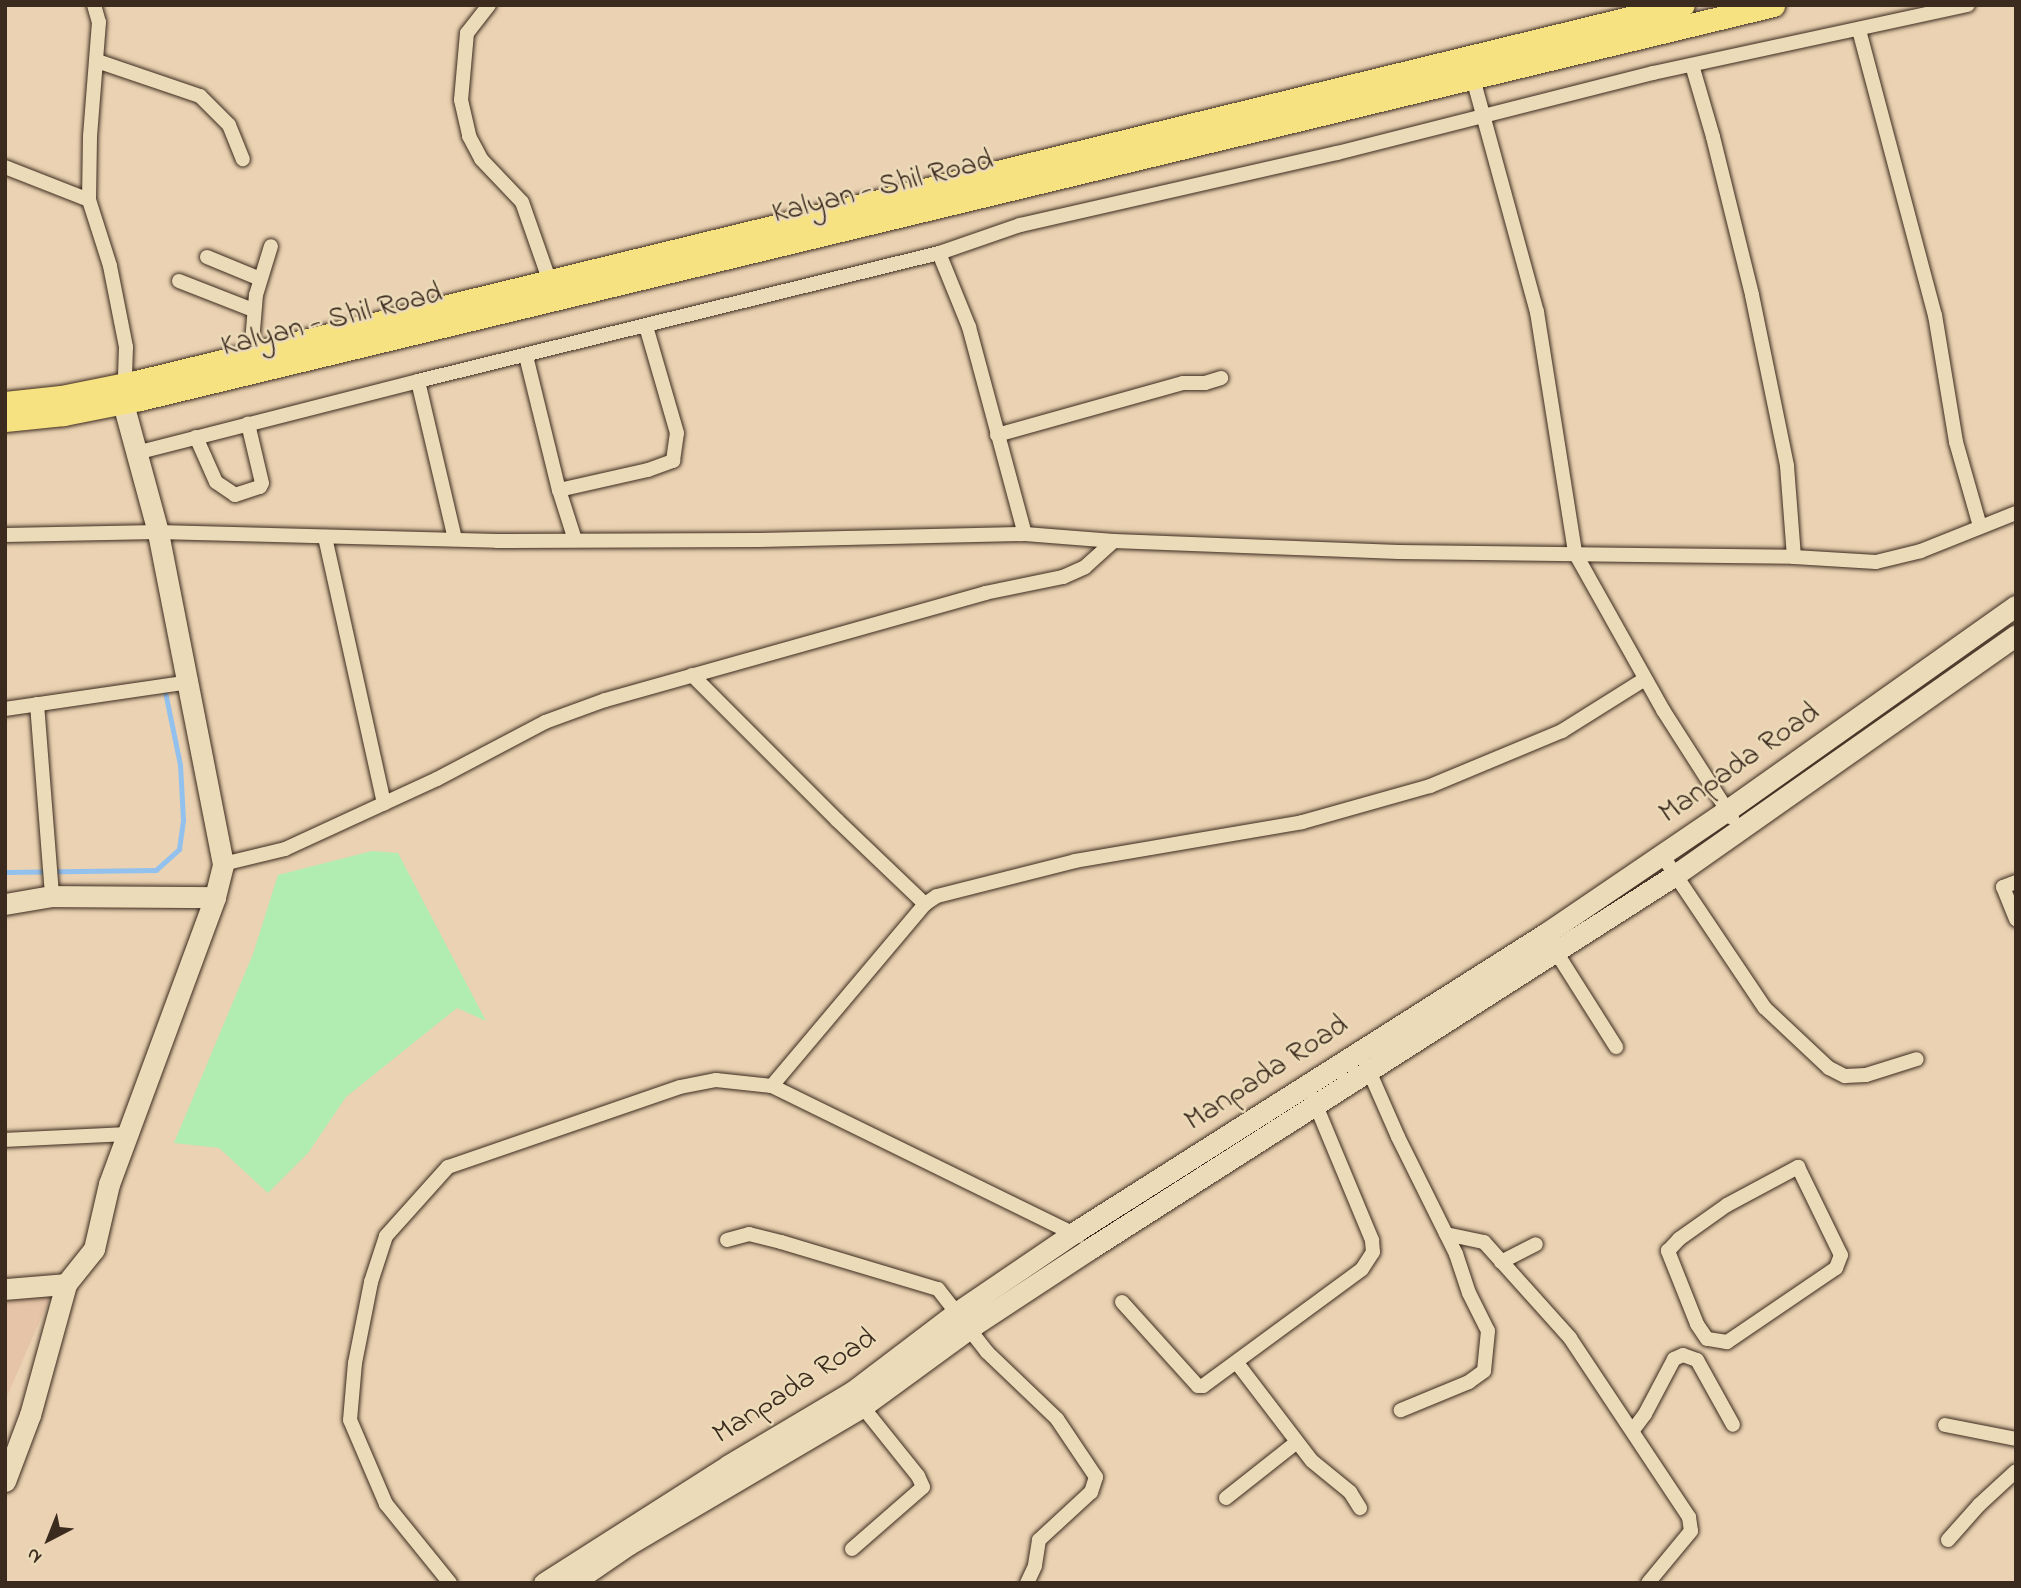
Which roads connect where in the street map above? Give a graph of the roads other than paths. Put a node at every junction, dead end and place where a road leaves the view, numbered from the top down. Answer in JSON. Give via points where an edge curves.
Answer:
{"nodes":[{"id":1,"x":94,"y":5,"type":"edge"},
{"id":2,"x":489,"y":5,"type":"edge"},
{"id":3,"x":1683,"y":5,"type":"edge"},
{"id":4,"x":1773,"y":5,"type":"edge"},
{"id":5,"x":1968,"y":5,"type":"edge"},
{"id":6,"x":1859,"y":30,"type":"junction"},
{"id":7,"x":97,"y":61,"type":"junction"},
{"id":8,"x":1692,"y":65,"type":"junction"},
{"id":9,"x":1471,"y":69,"type":"junction"},
{"id":10,"x":1486,"y":117,"type":"junction"},
{"id":11,"x":243,"y":159,"type":"dead end"},
{"id":12,"x":5,"y":167,"type":"edge"},
{"id":13,"x":89,"y":200,"type":"junction"},
{"id":14,"x":271,"y":246,"type":"dead end"},
{"id":15,"x":939,"y":253,"type":"junction"},
{"id":16,"x":207,"y":257,"type":"dead end"},
{"id":17,"x":260,"y":279,"type":"junction"},
{"id":18,"x":179,"y":281,"type":"dead end"},
{"id":19,"x":550,"y":282,"type":"junction"},
{"id":20,"x":253,"y":310,"type":"junction"},
{"id":21,"x":646,"y":326,"type":"junction"},
{"id":22,"x":251,"y":354,"type":"junction"},
{"id":23,"x":526,"y":356,"type":"junction"},
{"id":24,"x":1220,"y":377,"type":"dead end"},
{"id":25,"x":418,"y":381,"type":"junction"},
{"id":26,"x":124,"y":394,"type":"junction"},
{"id":27,"x":5,"y":403,"type":"edge"},
{"id":28,"x":5,"y":420,"type":"edge"},
{"id":29,"x":248,"y":424,"type":"junction"},
{"id":30,"x":997,"y":435,"type":"junction"},
{"id":31,"x":196,"y":437,"type":"junction"},
{"id":32,"x":136,"y":453,"type":"junction"},
{"id":33,"x":559,"y":490,"type":"junction"},
{"id":34,"x":2016,"y":513,"type":"edge"},
{"id":35,"x":1980,"y":526,"type":"junction"},
{"id":36,"x":158,"y":532,"type":"junction"},
{"id":37,"x":1026,"y":534,"type":"junction"},
{"id":38,"x":5,"y":535,"type":"edge"},
{"id":39,"x":325,"y":537,"type":"junction"},
{"id":40,"x":455,"y":539,"type":"junction"},
{"id":41,"x":575,"y":540,"type":"junction"},
{"id":42,"x":1114,"y":541,"type":"junction"},
{"id":43,"x":1575,"y":553,"type":"junction"},
{"id":44,"x":1794,"y":557,"type":"junction"},
{"id":45,"x":2013,"y":620,"type":"edge"},
{"id":46,"x":692,"y":675,"type":"junction"},
{"id":47,"x":1645,"y":679,"type":"junction"},
{"id":48,"x":189,"y":682,"type":"junction"},
{"id":49,"x":37,"y":704,"type":"junction"},
{"id":50,"x":5,"y":709,"type":"edge"},
{"id":51,"x":384,"y":804,"type":"junction"},
{"id":52,"x":1726,"y":811,"type":"junction"},
{"id":53,"x":1741,"y":830,"type":"junction"},
{"id":54,"x":1662,"y":855,"type":"junction"},
{"id":55,"x":223,"y":864,"type":"junction"},
{"id":56,"x":1675,"y":875,"type":"junction"},
{"id":57,"x":2016,"y":882,"type":"edge"},
{"id":58,"x":52,"y":895,"type":"junction"},
{"id":59,"x":215,"y":897,"type":"junction"},
{"id":60,"x":5,"y":904,"type":"edge"},
{"id":61,"x":925,"y":904,"type":"junction"},
{"id":62,"x":2016,"y":919,"type":"edge"},
{"id":63,"x":1551,"y":943,"type":"junction"},
{"id":64,"x":1616,"y":1047,"type":"dead end"},
{"id":65,"x":1359,"y":1050,"type":"junction"},
{"id":66,"x":1917,"y":1059,"type":"dead end"},
{"id":67,"x":1369,"y":1070,"type":"junction"},
{"id":68,"x":772,"y":1086,"type":"junction"},
{"id":69,"x":1310,"y":1094,"type":"junction"},
{"id":70,"x":126,"y":1135,"type":"junction"},
{"id":71,"x":5,"y":1140,"type":"edge"},
{"id":72,"x":1727,"y":1205,"type":"joint"},
{"id":73,"x":1075,"y":1232,"type":"junction"},
{"id":74,"x":1446,"y":1234,"type":"junction"},
{"id":75,"x":727,"y":1240,"type":"dead end"},
{"id":76,"x":1536,"y":1244,"type":"dead end"},
{"id":77,"x":1088,"y":1250,"type":"junction"},
{"id":78,"x":1501,"y":1262,"type":"junction"},
{"id":79,"x":66,"y":1284,"type":"junction"},
{"id":80,"x":5,"y":1289,"type":"edge"},
{"id":81,"x":1122,"y":1302,"type":"dead end"},
{"id":82,"x":962,"y":1321,"type":"junction"},
{"id":83,"x":1237,"y":1363,"type":"junction"},
{"id":84,"x":857,"y":1399,"type":"junction"},
{"id":85,"x":1401,"y":1410,"type":"dead end"},
{"id":86,"x":1733,"y":1425,"type":"dead end"},
{"id":87,"x":1945,"y":1425,"type":"dead end"},
{"id":88,"x":1633,"y":1430,"type":"junction"},
{"id":89,"x":2016,"y":1439,"type":"edge"},
{"id":90,"x":1297,"y":1441,"type":"junction"},
{"id":91,"x":2016,"y":1471,"type":"edge"},
{"id":92,"x":5,"y":1481,"type":"edge"},
{"id":93,"x":1226,"y":1498,"type":"dead end"},
{"id":94,"x":1360,"y":1508,"type":"dead end"},
{"id":95,"x":626,"y":1538,"type":"junction"},
{"id":96,"x":1948,"y":1540,"type":"dead end"},
{"id":97,"x":852,"y":1549,"type":"dead end"},
{"id":98,"x":450,"y":1583,"type":"edge"},
{"id":99,"x":544,"y":1583,"type":"edge"},
{"id":100,"x":572,"y":1583,"type":"edge"},
{"id":101,"x":1027,"y":1583,"type":"edge"},
{"id":102,"x":1648,"y":1583,"type":"edge"}],
"edges":[{"from":1,"to":7,"type":"street","via":[[99,22]]},
{"from":2,"to":19,"type":"street","via":[[467,33],[461,100],[469,136],[481,159],[522,202]]},
{"from":3,"to":9,"type":"main road","name":"Kalyan - Shil Road"},
{"from":4,"to":9,"type":"main road","name":"Kalyan - Shil Road"},
{"from":5,"to":6,"type":"street"},
{"from":6,"to":8,"type":"street"},
{"from":6,"to":35,"type":"street","via":[[1935,315],[1956,442]]},
{"from":7,"to":11,"type":"street","via":[[200,96],[229,125]]},
{"from":7,"to":13,"type":"street","via":[[89,137]]},
{"from":8,"to":10,"type":"street"},
{"from":8,"to":44,"type":"street","via":[[1754,308],[1787,466]]},
{"from":9,"to":10,"type":"street"},
{"from":9,"to":19,"type":"main road","name":"Kalyan - Shil Road"},
{"from":9,"to":26,"type":"main road","name":"Kalyan - Shil Road"},
{"from":10,"to":15,"type":"street","via":[[1020,225]]},
{"from":10,"to":43,"type":"street","via":[[1537,312]]},
{"from":12,"to":13,"type":"street"},
{"from":13,"to":26,"type":"street","via":[[110,265],[127,347]]},
{"from":14,"to":17,"type":"street"},
{"from":15,"to":21,"type":"street"},
{"from":15,"to":30,"type":"street","via":[[969,327]]},
{"from":16,"to":17,"type":"street"},
{"from":17,"to":20,"type":"street"},
{"from":18,"to":20,"type":"street"},
{"from":19,"to":22,"type":"main road","name":"Kalyan - Shil Road"},
{"from":20,"to":22,"type":"street"},
{"from":21,"to":23,"type":"street"},
{"from":21,"to":33,"type":"street","via":[[677,433],[673,461]]},
{"from":22,"to":26,"type":"main road","name":"Kalyan - Shil Road"},
{"from":23,"to":25,"type":"street"},
{"from":23,"to":33,"type":"street"},
{"from":24,"to":30,"type":"street","via":[[1205,383],[1183,383]]},
{"from":25,"to":29,"type":"street"},
{"from":25,"to":40,"type":"street"},
{"from":26,"to":27,"type":"main road","name":"Kalyan - Shil Road"},
{"from":26,"to":28,"type":"main road","name":"Kalyan - Shil Road","via":[[64,414]]},
{"from":26,"to":32,"type":"main road"},
{"from":29,"to":31,"type":"street"},
{"from":29,"to":31,"type":"street","via":[[262,483],[235,495],[216,482]]},
{"from":30,"to":37,"type":"street"},
{"from":31,"to":32,"type":"street"},
{"from":32,"to":36,"type":"main road"},
{"from":33,"to":41,"type":"street"},
{"from":34,"to":35,"type":"street"},
{"from":35,"to":44,"type":"street","via":[[1921,551],[1876,562]]},
{"from":36,"to":38,"type":"street"},
{"from":36,"to":39,"type":"street"},
{"from":36,"to":48,"type":"main road"},
{"from":37,"to":41,"type":"street"},
{"from":37,"to":42,"type":"street"},
{"from":39,"to":40,"type":"street"},
{"from":39,"to":51,"type":"street"},
{"from":40,"to":41,"type":"street"},
{"from":42,"to":43,"type":"street","via":[[1399,552]]},
{"from":42,"to":46,"type":"street","via":[[1085,567],[1063,576],[972,596]]},
{"from":43,"to":44,"type":"street"},
{"from":43,"to":47,"type":"street"},
{"from":45,"to":52,"type":"main road","name":"Manpada Road"},
{"from":45,"to":53,"type":"main road","name":"Manpada Road"},
{"from":46,"to":51,"type":"street","via":[[545,722]]},
{"from":46,"to":61,"type":"street"},
{"from":47,"to":52,"type":"street"},
{"from":47,"to":61,"type":"street","via":[[1562,731],[1430,786],[1302,822],[1075,861],[937,896]]},
{"from":48,"to":49,"type":"street"},
{"from":48,"to":55,"type":"main road"},
{"from":49,"to":50,"type":"street"},
{"from":49,"to":58,"type":"street"},
{"from":51,"to":55,"type":"street","via":[[285,849]]},
{"from":52,"to":53,"type":"street"},
{"from":52,"to":54,"type":"main road","name":"Manpada Road"},
{"from":53,"to":56,"type":"main road","name":"Manpada Road"},
{"from":54,"to":56,"type":"street"},
{"from":54,"to":63,"type":"main road","name":"Manpada Road"},
{"from":55,"to":59,"type":"main road"},
{"from":56,"to":63,"type":"main road","name":"Manpada Road"},
{"from":56,"to":66,"type":"street","via":[[1765,1008],[1829,1068],[1845,1076],[1866,1075]]},
{"from":57,"to":62,"type":"street","via":[[2003,887]]},
{"from":58,"to":59,"type":"main road"},
{"from":58,"to":60,"type":"main road"},
{"from":59,"to":70,"type":"main road"},
{"from":61,"to":68,"type":"street"},
{"from":63,"to":64,"type":"street"},
{"from":63,"to":65,"type":"main road","name":"Manpada Road"},
{"from":63,"to":67,"type":"main road","name":"Manpada Road"},
{"from":65,"to":67,"type":"street"},
{"from":65,"to":69,"type":"main road","name":"Manpada Road"},
{"from":67,"to":69,"type":"main road","name":"Manpada Road"},
{"from":67,"to":74,"type":"street"},
{"from":68,"to":73,"type":"street"},
{"from":68,"to":98,"type":"street","via":[[716,1080],[680,1087],[448,1167],[386,1236],[371,1282],[349,1420],[386,1504]]},
{"from":69,"to":73,"type":"main road","name":"Manpada Road"},
{"from":69,"to":77,"type":"main road","name":"Manpada Road"},
{"from":69,"to":83,"type":"street","via":[[1372,1240],[1373,1252],[1362,1269]]},
{"from":70,"to":71,"type":"street"},
{"from":70,"to":79,"type":"main road","via":[[94,1249]]},
{"from":72,"to":72,"type":"street","via":[[1798,1167],[1841,1255],[1836,1268],[1727,1342],[1707,1339],[1697,1324],[1668,1251]]},
{"from":73,"to":77,"type":"street"},
{"from":73,"to":82,"type":"main road","name":"Manpada Road"},
{"from":74,"to":78,"type":"street","via":[[1484,1242]]},
{"from":74,"to":85,"type":"street","via":[[1488,1331],[1484,1371],[1469,1382]]},
{"from":75,"to":82,"type":"street","via":[[749,1234],[781,1241],[929,1285],[938,1289]]},
{"from":76,"to":78,"type":"street"},
{"from":77,"to":82,"type":"main road","name":"Manpada Road"},
{"from":78,"to":88,"type":"street","via":[[1570,1338]]},
{"from":79,"to":80,"type":"main road"},
{"from":79,"to":92,"type":"main road","via":[[30,1415]]},
{"from":81,"to":83,"type":"street","via":[[1198,1385],[1207,1384]]},
{"from":82,"to":84,"type":"main road","name":"Manpada Road"},
{"from":82,"to":101,"type":"street","via":[[1057,1419],[1096,1477],[1091,1492],[1039,1540]]},
{"from":83,"to":90,"type":"street"},
{"from":84,"to":95,"type":"main road","name":"Manpada Road"},
{"from":84,"to":97,"type":"street","via":[[923,1487]]},
{"from":86,"to":88,"type":"street","via":[[1697,1360],[1678,1355]]},
{"from":87,"to":89,"type":"street"},
{"from":88,"to":102,"type":"street","via":[[1689,1517],[1692,1531]]},
{"from":90,"to":93,"type":"street"},
{"from":90,"to":94,"type":"street","via":[[1312,1461],[1350,1492]]},
{"from":91,"to":96,"type":"street"},
{"from":95,"to":99,"type":"main road","name":"Manpada Road"},
{"from":95,"to":100,"type":"main road","name":"Manpada Road"}]}
